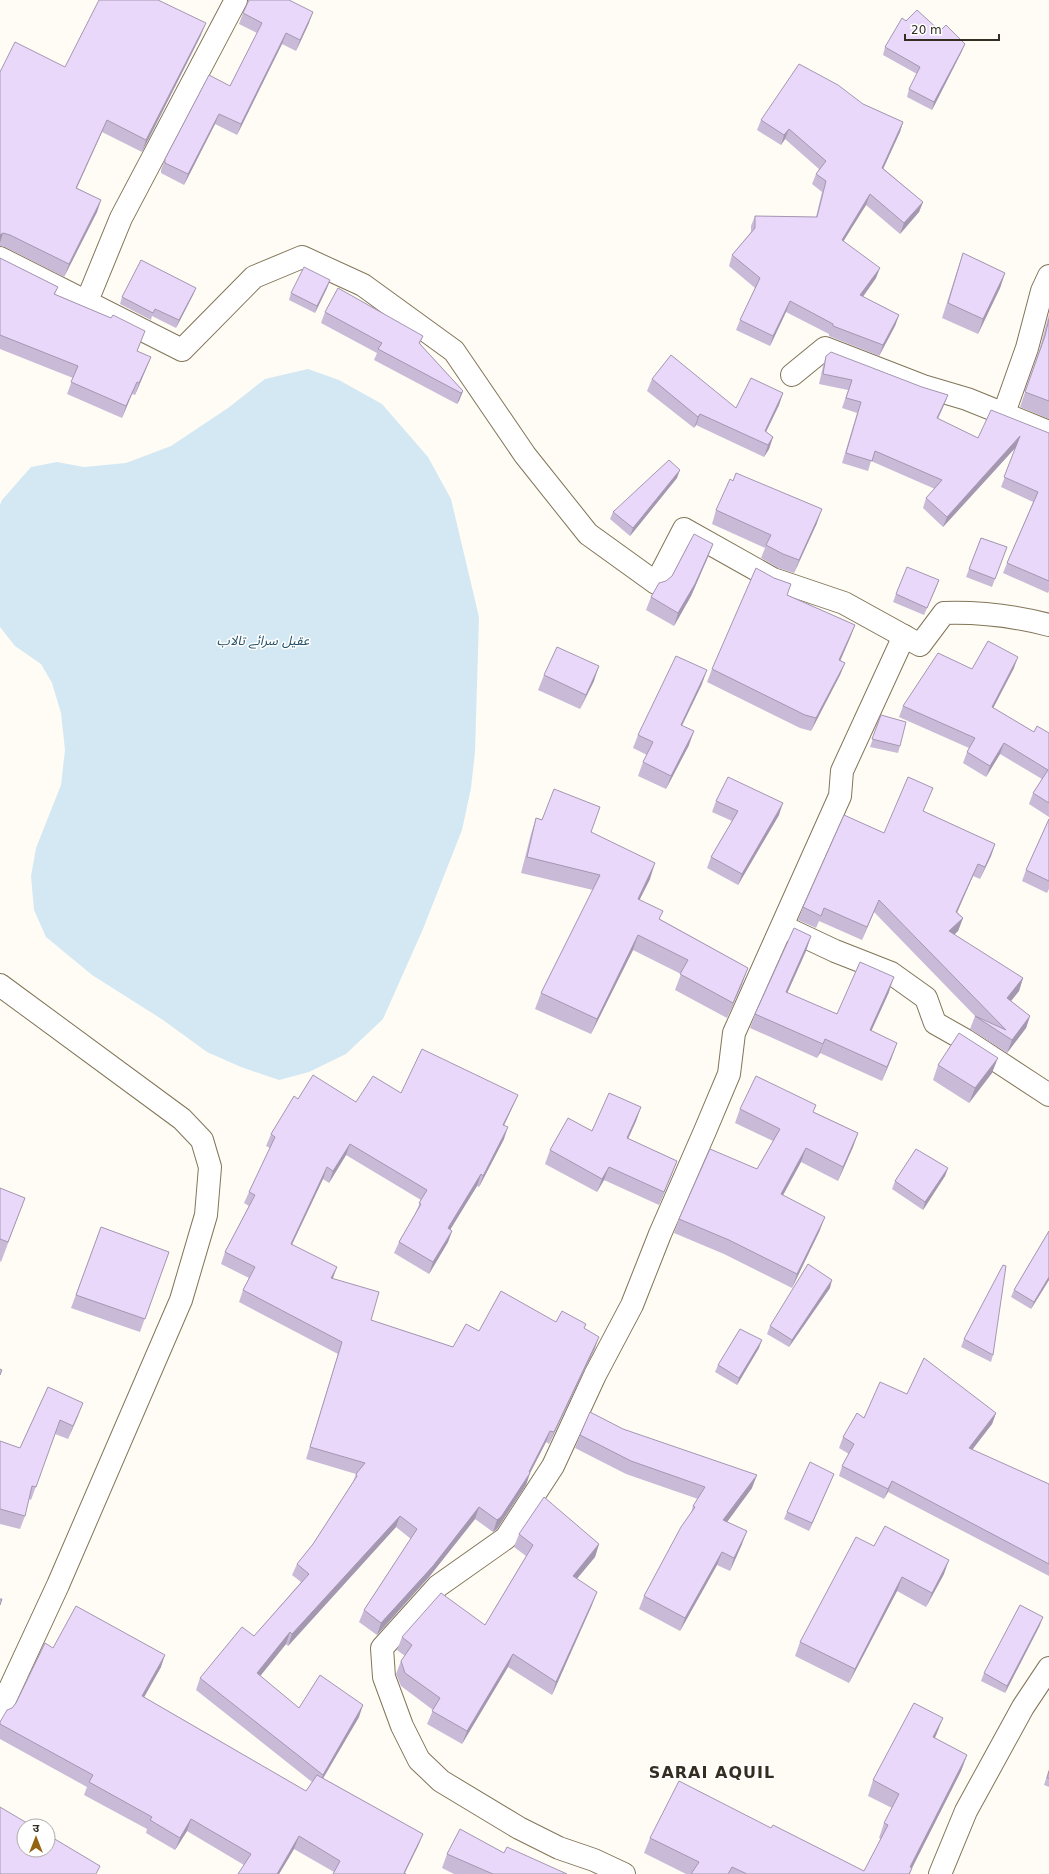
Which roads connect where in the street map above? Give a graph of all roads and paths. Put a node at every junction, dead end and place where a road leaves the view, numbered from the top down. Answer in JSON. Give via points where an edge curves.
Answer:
{"nodes":[{"id":1,"x":236,"y":0,"type":"edge"},
{"id":2,"x":0,"y":258,"type":"edge"},
{"id":3,"x":1049,"y":276,"type":"edge"},
{"id":4,"x":87,"y":301,"type":"junction"},
{"id":5,"x":792,"y":375,"type":"dead end"},
{"id":6,"x":1004,"y":413,"type":"junction"},
{"id":7,"x":1049,"y":432,"type":"edge"},
{"id":8,"x":1049,"y":626,"type":"edge"},
{"id":9,"x":904,"y":636,"type":"junction"},
{"id":10,"x":781,"y":925,"type":"junction"},
{"id":11,"x":0,"y":985,"type":"edge"},
{"id":12,"x":1049,"y":1095,"type":"edge"},
{"id":13,"x":1049,"y":1668,"type":"edge"},
{"id":14,"x":0,"y":1710,"type":"edge"},
{"id":15,"x":624,"y":1874,"type":"edge"},
{"id":16,"x":940,"y":1874,"type":"edge"}],
"edges":[{"from":1,"to":4,"type":"street","via":[[121,218]]},
{"from":2,"to":4,"type":"street"},
{"from":3,"to":6,"type":"street"},
{"from":4,"to":9,"type":"street","via":[[182,350],[254,277],[302,257],[363,285],[454,351],[525,455],[588,534],[656,583],[684,530],[773,579],[844,603]]},
{"from":5,"to":6,"type":"street","via":[[825,348],[915,383],[966,398]]},
{"from":6,"to":7,"type":"street"},
{"from":8,"to":9,"type":"street","via":[[1021,618],[944,613],[920,645]]},
{"from":9,"to":10,"type":"street","via":[[842,771],[840,796]]},
{"from":10,"to":12,"type":"street","via":[[835,951],[892,973],[926,998],[935,1023]]},
{"from":10,"to":15,"type":"street","via":[[734,1033],[729,1074],[706,1131],[660,1234],[632,1305],[595,1375],[553,1466],[506,1538],[438,1586],[382,1648],[384,1677],[402,1726],[419,1760],[441,1781],[532,1835]]},
{"from":11,"to":14,"type":"street","via":[[182,1119],[202,1140],[210,1167],[206,1215],[181,1300],[58,1585]]},
{"from":13,"to":16,"type":"street","via":[[1023,1707],[966,1811]]}]}
